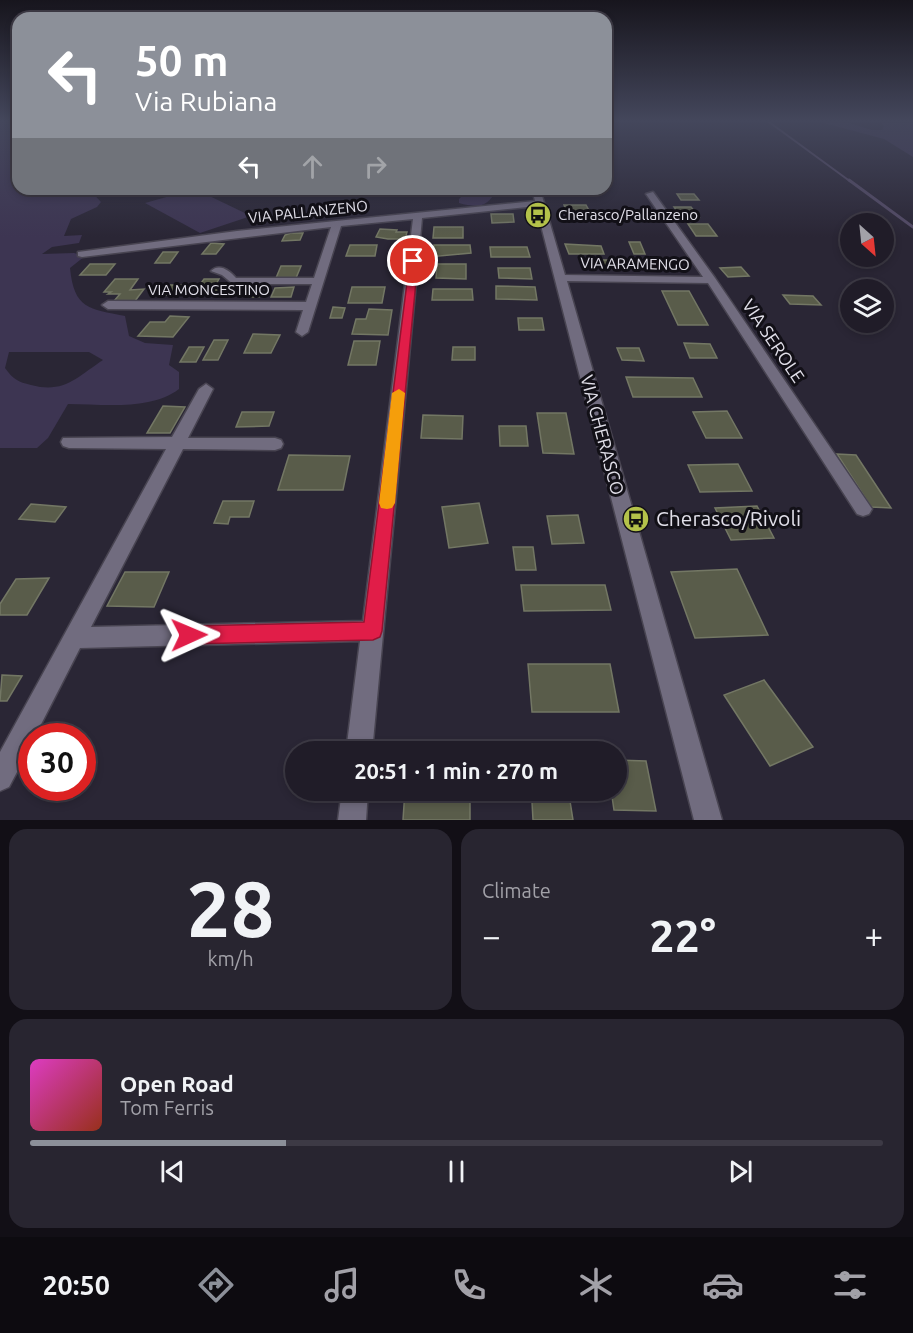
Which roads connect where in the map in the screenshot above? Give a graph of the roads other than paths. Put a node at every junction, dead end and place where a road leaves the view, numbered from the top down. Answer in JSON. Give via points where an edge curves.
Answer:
{"nodes":[{"id":1,"x":650,"y":194,"type":"dead end"},
{"id":2,"x":537,"y":196,"type":"edge"},
{"id":3,"x":418,"y":215,"type":"junction"},
{"id":4,"x":337,"y":224,"type":"junction"},
{"id":5,"x":82,"y":254,"type":"dead end"},
{"id":6,"x":216,"y":271,"type":"dead end"},
{"id":7,"x":559,"y":278,"type":"junction"},
{"id":8,"x":711,"y":280,"type":"junction"},
{"id":9,"x":318,"y":281,"type":"junction"},
{"id":10,"x":108,"y":305,"type":"dead end"},
{"id":11,"x":310,"y":306,"type":"junction"},
{"id":12,"x":302,"y":332,"type":"dead end"},
{"id":13,"x":206,"y":389,"type":"dead end"},
{"id":14,"x":69,"y":442,"type":"dead end"},
{"id":15,"x":178,"y":442,"type":"junction"},
{"id":16,"x":275,"y":444,"type":"dead end"},
{"id":17,"x":863,"y":509,"type":"dead end"},
{"id":18,"x":373,"y":631,"type":"junction"},
{"id":19,"x":74,"y":638,"type":"junction"},
{"id":20,"x":360,"y":741,"type":"edge"},
{"id":21,"x":0,"y":778,"type":"edge"},
{"id":22,"x":354,"y":801,"type":"edge"},
{"id":23,"x":352,"y":820,"type":"edge"},
{"id":24,"x":708,"y":820,"type":"edge"}],
"edges":[{"from":1,"to":8,"type":"street","name":"VIA SEROLE"},
{"from":2,"to":3,"type":"street","name":"VIA PALLANZENO"},
{"from":2,"to":7,"type":"street","name":"VIA CHERASCO"},
{"from":3,"to":4,"type":"street","name":"VIA PALLANZENO"},
{"from":3,"to":18,"type":"street"},
{"from":4,"to":5,"type":"street","name":"VIA PALLANZENO"},
{"from":4,"to":9,"type":"street"},
{"from":6,"to":9,"type":"street","via":[[225,272],[232,281]]},
{"from":7,"to":8,"type":"street","name":"VIA ARAMENGO"},
{"from":7,"to":24,"type":"street","name":"VIA CHERASCO"},
{"from":8,"to":17,"type":"street","name":"VIA SEROLE"},
{"from":9,"to":11,"type":"street"},
{"from":10,"to":11,"type":"street","name":"VIA MONCESTINO"},
{"from":11,"to":12,"type":"street"},
{"from":13,"to":15,"type":"street"},
{"from":14,"to":15,"type":"street"},
{"from":15,"to":16,"type":"street"},
{"from":15,"to":19,"type":"street"},
{"from":18,"to":19,"type":"street"},
{"from":18,"to":20,"type":"street"},
{"from":19,"to":21,"type":"street"},
{"from":22,"to":23,"type":"street"}]}
